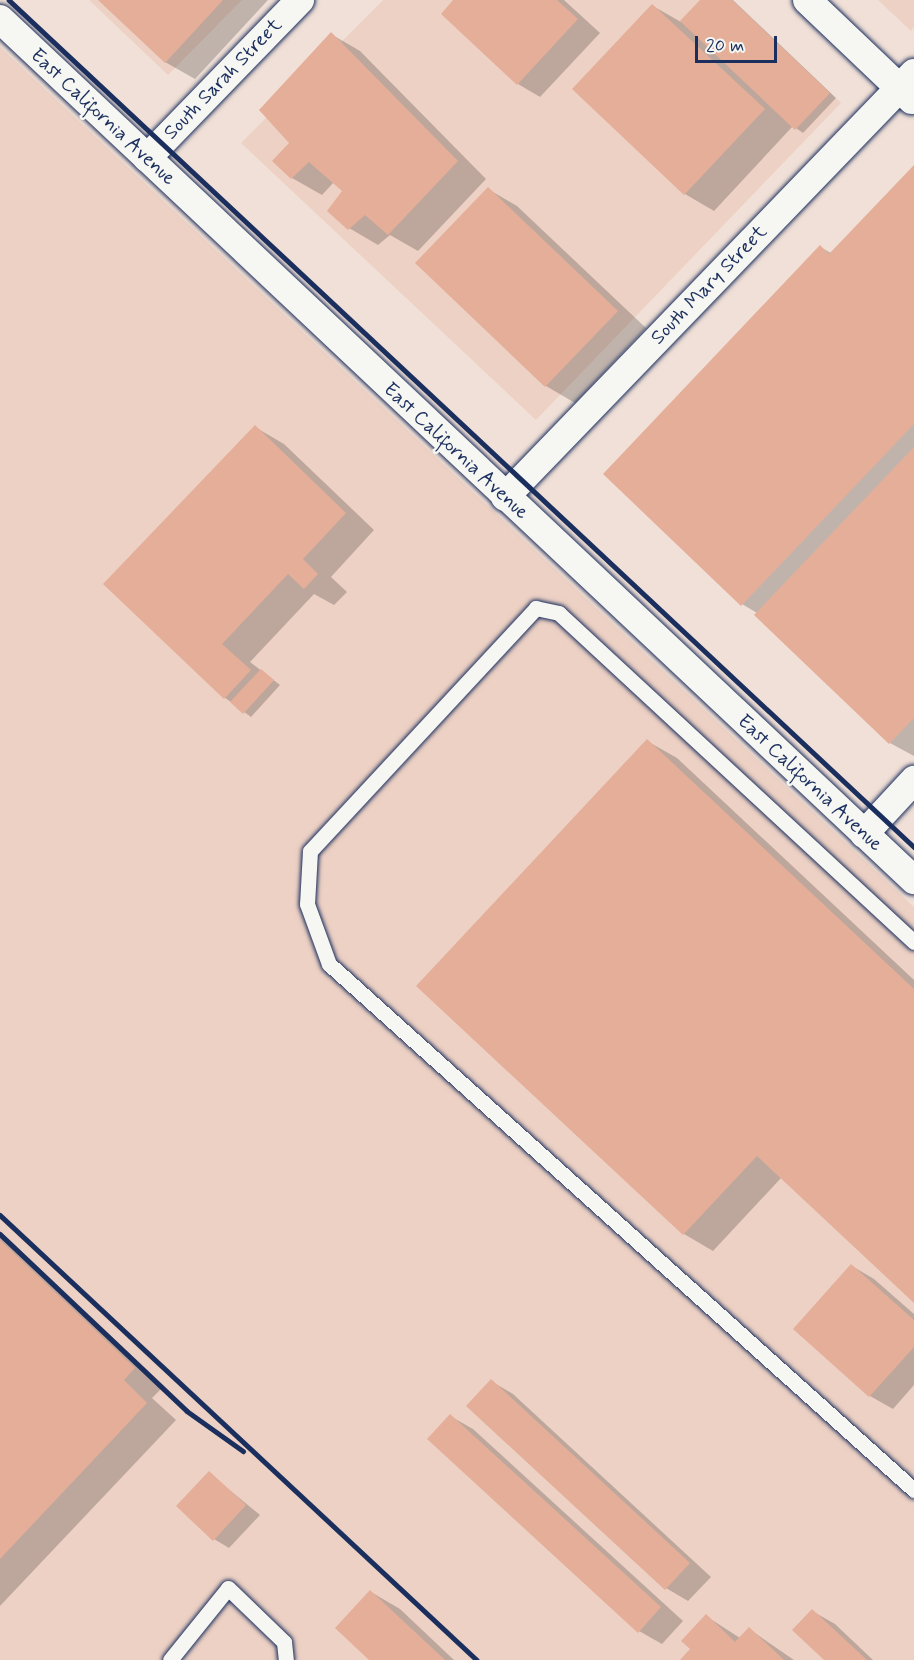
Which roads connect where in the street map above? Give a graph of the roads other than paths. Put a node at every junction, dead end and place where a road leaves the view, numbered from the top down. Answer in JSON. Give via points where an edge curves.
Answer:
{"nodes":[{"id":1,"x":300,"y":0,"type":"edge"},
{"id":2,"x":807,"y":0,"type":"edge"},
{"id":3,"x":0,"y":19,"type":"edge"},
{"id":4,"x":909,"y":87,"type":"edge"},
{"id":5,"x":147,"y":158,"type":"junction"},
{"id":6,"x":505,"y":497,"type":"junction"},
{"id":7,"x":914,"y":780,"type":"edge"},
{"id":8,"x":864,"y":834,"type":"junction"},
{"id":9,"x":914,"y":880,"type":"edge"},
{"id":10,"x":914,"y":942,"type":"edge"},
{"id":11,"x":914,"y":1490,"type":"edge"},
{"id":12,"x":170,"y":1660,"type":"edge"},
{"id":13,"x":286,"y":1660,"type":"edge"}],
"edges":[{"from":1,"to":5,"type":"street","name":"South Sarah Street"},
{"from":2,"to":4,"type":"street"},
{"from":3,"to":5,"type":"street","name":"East California Avenue"},
{"from":4,"to":6,"type":"street","name":"South Mary Street"},
{"from":5,"to":6,"type":"street","name":"East California Avenue"},
{"from":6,"to":8,"type":"street","name":"East California Avenue"},
{"from":7,"to":8,"type":"street"},
{"from":8,"to":9,"type":"street","name":"East California Avenue"},
{"from":10,"to":11,"type":"lane","via":[[559,613],[536,608],[310,851],[307,904],[329,964]]},
{"from":12,"to":13,"type":"lane","via":[[228,1588],[284,1642]]}]}
